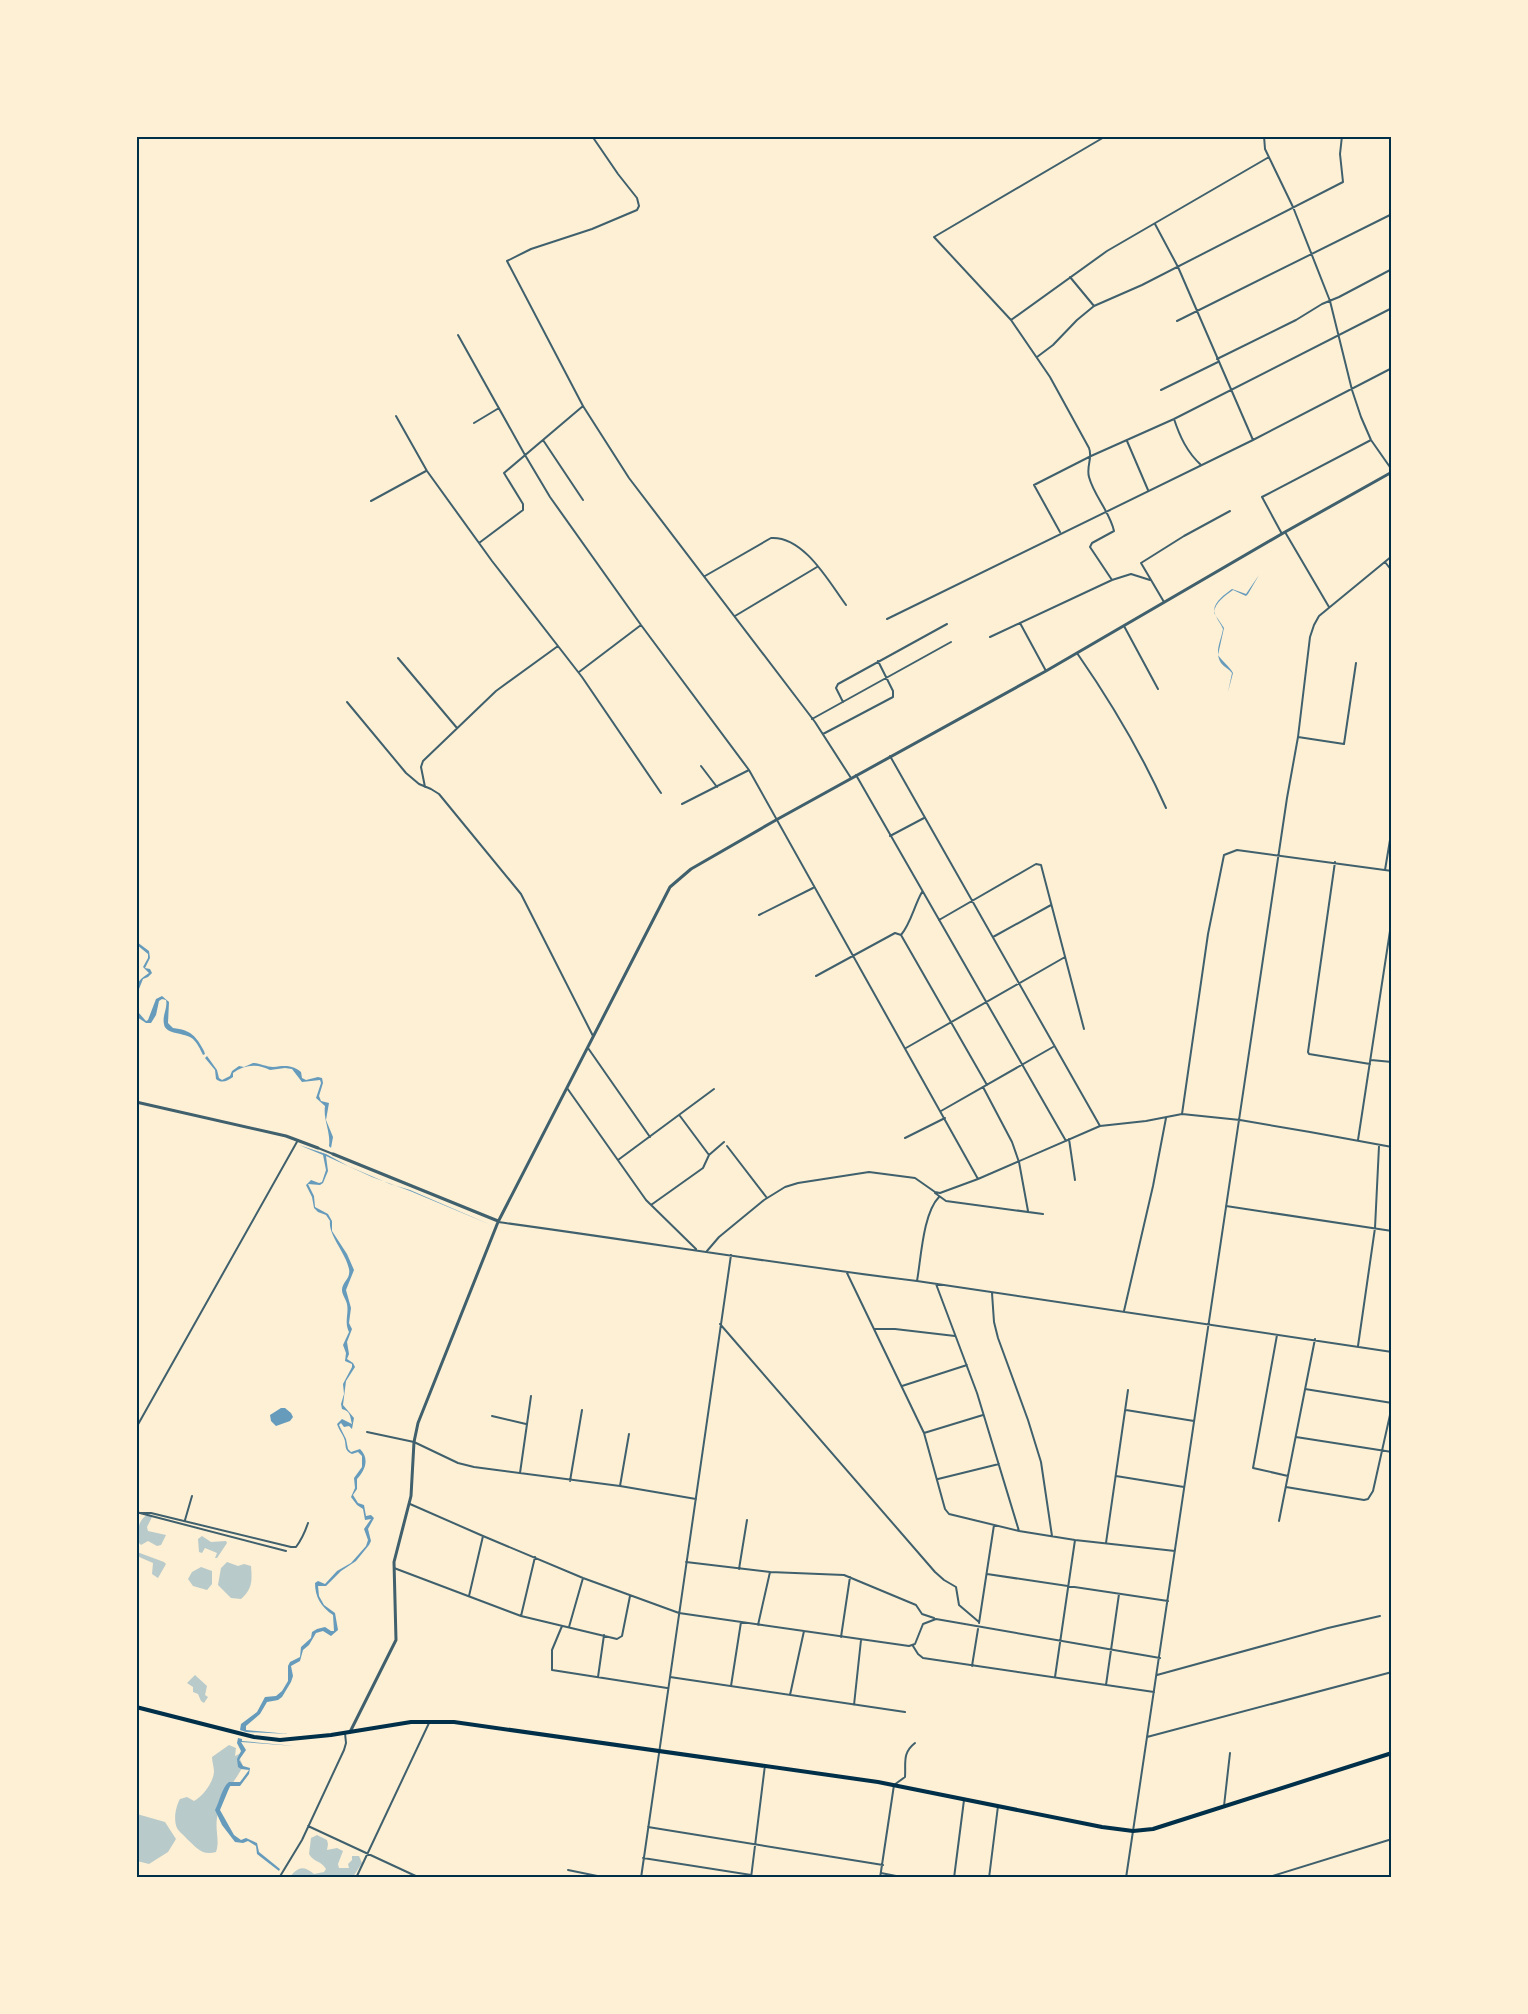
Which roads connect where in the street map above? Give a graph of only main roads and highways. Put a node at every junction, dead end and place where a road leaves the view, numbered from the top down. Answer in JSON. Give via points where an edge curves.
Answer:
{"nodes":[{"id":1,"x":136,"y":1707,"type":"edge"},
{"id":2,"x":1392,"y":1753,"type":"edge"}],
"edges":[{"from":1,"to":2,"type":"main road","via":[[269,1739],[296,1740],[430,1720],[515,1730],[894,1785],[1133,1831]]}]}
